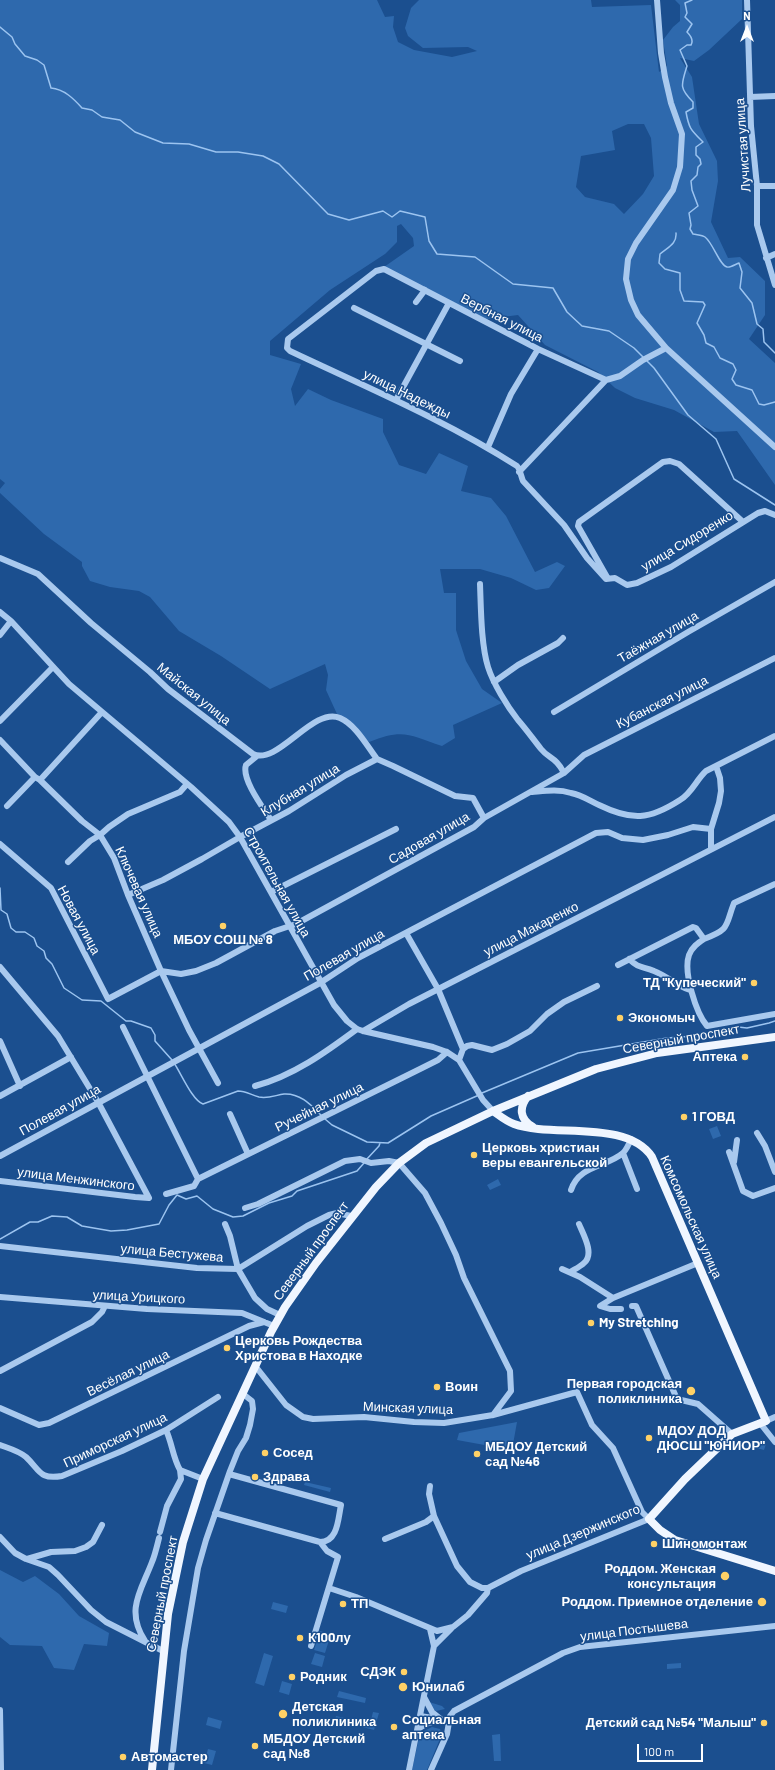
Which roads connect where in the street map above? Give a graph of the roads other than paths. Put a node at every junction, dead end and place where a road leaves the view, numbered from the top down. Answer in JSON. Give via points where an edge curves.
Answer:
{"nodes":[{"id":1,"x":657,"y":0,"type":"edge"},
{"id":2,"x":747,"y":0,"type":"edge"},
{"id":3,"x":775,"y":96,"type":"edge"},
{"id":4,"x":750,"y":97,"type":"junction"},
{"id":5,"x":757,"y":186,"type":"junction"},
{"id":6,"x":775,"y":186,"type":"edge"},
{"id":7,"x":775,"y":254,"type":"edge"},
{"id":8,"x":766,"y":258,"type":"junction"},
{"id":9,"x":775,"y":286,"type":"edge"},
{"id":10,"x":425,"y":290,"type":"junction"},
{"id":11,"x":416,"y":302,"type":"dead end"},
{"id":12,"x":449,"y":303,"type":"junction"},
{"id":13,"x":354,"y":308,"type":"dead end"},
{"id":14,"x":288,"y":339,"type":"joint"},
{"id":15,"x":426,"y":343,"type":"junction"},
{"id":16,"x":666,"y":348,"type":"junction"},
{"id":17,"x":538,"y":349,"type":"junction"},
{"id":18,"x":460,"y":361,"type":"dead end"},
{"id":19,"x":606,"y":380,"type":"junction"},
{"id":20,"x":396,"y":400,"type":"junction"},
{"id":21,"x":488,"y":447,"type":"junction"},
{"id":22,"x":775,"y":447,"type":"edge"},
{"id":23,"x":519,"y":472,"type":"junction"},
{"id":24,"x":775,"y":515,"type":"edge"},
{"id":25,"x":742,"y":521,"type":"junction"},
{"id":26,"x":0,"y":558,"type":"edge"},
{"id":27,"x":608,"y":579,"type":"junction"},
{"id":28,"x":775,"y":582,"type":"edge"},
{"id":29,"x":480,"y":584,"type":"dead end"},
{"id":30,"x":0,"y":612,"type":"edge"},
{"id":31,"x":11,"y":621,"type":"junction"},
{"id":32,"x":0,"y":635,"type":"edge"},
{"id":33,"x":563,"y":638,"type":"dead end"},
{"id":34,"x":775,"y":658,"type":"edge"},
{"id":35,"x":53,"y":667,"type":"junction"},
{"id":36,"x":494,"y":682,"type":"junction"},
{"id":37,"x":102,"y":712,"type":"junction"},
{"id":38,"x":554,"y":712,"type":"dead end"},
{"id":39,"x":0,"y":721,"type":"edge"},
{"id":40,"x":775,"y":736,"type":"edge"},
{"id":41,"x":0,"y":740,"type":"edge"},
{"id":42,"x":257,"y":756,"type":"junction"},
{"id":43,"x":377,"y":760,"type":"junction"},
{"id":44,"x":716,"y":766,"type":"junction"},
{"id":45,"x":564,"y":773,"type":"junction"},
{"id":46,"x":37,"y":779,"type":"junction"},
{"id":47,"x":187,"y":784,"type":"junction"},
{"id":48,"x":529,"y":792,"type":"junction"},
{"id":49,"x":7,"y":806,"type":"dead end"},
{"id":50,"x":775,"y":817,"type":"edge"},
{"id":51,"x":484,"y":818,"type":"junction"},
{"id":52,"x":271,"y":820,"type":"junction"},
{"id":53,"x":396,"y":829,"type":"dead end"},
{"id":54,"x":711,"y":829,"type":"junction"},
{"id":55,"x":100,"y":835,"type":"junction"},
{"id":56,"x":240,"y":837,"type":"junction"},
{"id":57,"x":0,"y":844,"type":"edge"},
{"id":58,"x":711,"y":849,"type":"junction"},
{"id":59,"x":68,"y":862,"type":"dead end"},
{"id":60,"x":775,"y":884,"type":"edge"},
{"id":61,"x":271,"y":892,"type":"junction"},
{"id":62,"x":128,"y":895,"type":"junction"},
{"id":63,"x":290,"y":927,"type":"junction"},
{"id":64,"x":406,"y":933,"type":"junction"},
{"id":65,"x":704,"y":939,"type":"junction"},
{"id":66,"x":630,"y":959,"type":"junction"},
{"id":67,"x":618,"y":965,"type":"dead end"},
{"id":68,"x":0,"y":967,"type":"edge"},
{"id":69,"x":161,"y":971,"type":"junction"},
{"id":70,"x":320,"y":982,"type":"junction"},
{"id":71,"x":597,"y":986,"type":"dead end"},
{"id":72,"x":438,"y":989,"type":"junction"},
{"id":73,"x":690,"y":990,"type":"junction"},
{"id":74,"x":775,"y":1014,"type":"edge"},
{"id":75,"x":123,"y":1027,"type":"dead end"},
{"id":76,"x":360,"y":1030,"type":"junction"},
{"id":77,"x":775,"y":1037,"type":"edge"},
{"id":78,"x":0,"y":1041,"type":"edge"},
{"id":79,"x":199,"y":1047,"type":"junction"},
{"id":80,"x":463,"y":1049,"type":"junction"},
{"id":81,"x":447,"y":1052,"type":"junction"},
{"id":82,"x":71,"y":1057,"type":"junction"},
{"id":83,"x":458,"y":1060,"type":"junction"},
{"id":84,"x":146,"y":1076,"type":"junction"},
{"id":85,"x":218,"y":1083,"type":"dead end"},
{"id":86,"x":20,"y":1086,"type":"junction"},
{"id":87,"x":255,"y":1086,"type":"dead end"},
{"id":88,"x":0,"y":1096,"type":"edge"},
{"id":89,"x":529,"y":1096,"type":"junction"},
{"id":90,"x":98,"y":1102,"type":"junction"},
{"id":91,"x":493,"y":1111,"type":"junction"},
{"id":92,"x":230,"y":1114,"type":"dead end"},
{"id":93,"x":534,"y":1127,"type":"junction"},
{"id":94,"x":758,"y":1133,"type":"dead end"},
{"id":95,"x":631,"y":1139,"type":"junction"},
{"id":96,"x":737,"y":1140,"type":"dead end"},
{"id":97,"x":729,"y":1152,"type":"dead end"},
{"id":98,"x":623,"y":1153,"type":"junction"},
{"id":99,"x":248,"y":1154,"type":"junction"},
{"id":100,"x":0,"y":1156,"type":"edge"},
{"id":101,"x":399,"y":1162,"type":"junction"},
{"id":102,"x":734,"y":1164,"type":"junction"},
{"id":103,"x":775,"y":1172,"type":"edge"},
{"id":104,"x":198,"y":1179,"type":"junction"},
{"id":105,"x":0,"y":1181,"type":"edge"},
{"id":106,"x":775,"y":1188,"type":"edge"},
{"id":107,"x":637,"y":1189,"type":"dead end"},
{"id":108,"x":571,"y":1190,"type":"dead end"},
{"id":109,"x":166,"y":1194,"type":"dead end"},
{"id":110,"x":245,"y":1208,"type":"dead end"},
{"id":111,"x":351,"y":1216,"type":"junction"},
{"id":112,"x":225,"y":1224,"type":"dead end"},
{"id":113,"x":579,"y":1224,"type":"dead end"},
{"id":114,"x":0,"y":1246,"type":"edge"},
{"id":115,"x":698,"y":1263,"type":"junction"},
{"id":116,"x":238,"y":1269,"type":"junction"},
{"id":117,"x":562,"y":1269,"type":"dead end"},
{"id":118,"x":570,"y":1272,"type":"junction"},
{"id":119,"x":0,"y":1297,"type":"edge"},
{"id":120,"x":613,"y":1298,"type":"junction"},
{"id":121,"x":105,"y":1306,"type":"junction"},
{"id":122,"x":632,"y":1306,"type":"dead end"},
{"id":123,"x":621,"y":1309,"type":"dead end"},
{"id":124,"x":280,"y":1315,"type":"junction"},
{"id":125,"x":264,"y":1322,"type":"junction"},
{"id":126,"x":274,"y":1326,"type":"junction"},
{"id":127,"x":256,"y":1367,"type":"junction"},
{"id":128,"x":0,"y":1371,"type":"edge"},
{"id":129,"x":243,"y":1394,"type":"junction"},
{"id":130,"x":218,"y":1397,"type":"dead end"},
{"id":131,"x":0,"y":1408,"type":"edge"},
{"id":132,"x":493,"y":1415,"type":"junction"},
{"id":133,"x":775,"y":1417,"type":"edge"},
{"id":134,"x":763,"y":1422,"type":"junction"},
{"id":135,"x":166,"y":1430,"type":"junction"},
{"id":136,"x":732,"y":1434,"type":"junction"},
{"id":137,"x":775,"y":1442,"type":"edge"},
{"id":138,"x":0,"y":1445,"type":"edge"},
{"id":139,"x":180,"y":1470,"type":"junction"},
{"id":140,"x":229,"y":1474,"type":"junction"},
{"id":141,"x":203,"y":1479,"type":"junction"},
{"id":142,"x":430,"y":1486,"type":"dead end"},
{"id":143,"x":215,"y":1513,"type":"junction"},
{"id":144,"x":434,"y":1516,"type":"junction"},
{"id":145,"x":649,"y":1519,"type":"junction"},
{"id":146,"x":102,"y":1525,"type":"dead end"},
{"id":147,"x":0,"y":1537,"type":"edge"},
{"id":148,"x":385,"y":1539,"type":"dead end"},
{"id":149,"x":320,"y":1542,"type":"junction"},
{"id":150,"x":26,"y":1559,"type":"junction"},
{"id":151,"x":775,"y":1571,"type":"edge"},
{"id":152,"x":329,"y":1588,"type":"junction"},
{"id":153,"x":487,"y":1588,"type":"junction"},
{"id":154,"x":775,"y":1626,"type":"edge"},
{"id":155,"x":453,"y":1627,"type":"junction"},
{"id":156,"x":430,"y":1629,"type":"junction"},
{"id":157,"x":146,"y":1642,"type":"junction"},
{"id":158,"x":311,"y":1646,"type":"dead end"},
{"id":159,"x":434,"y":1646,"type":"junction"},
{"id":160,"x":163,"y":1651,"type":"junction"},
{"id":161,"x":424,"y":1697,"type":"junction"},
{"id":162,"x":0,"y":1710,"type":"edge"},
{"id":163,"x":420,"y":1716,"type":"junction"},
{"id":164,"x":445,"y":1720,"type":"junction"},
{"id":165,"x":418,"y":1729,"type":"junction"},
{"id":166,"x":153,"y":1747,"type":"junction"},
{"id":167,"x":1,"y":1770,"type":"edge"},
{"id":168,"x":147,"y":1770,"type":"edge"},
{"id":169,"x":152,"y":1770,"type":"edge"},
{"id":170,"x":171,"y":1770,"type":"edge"},
{"id":171,"x":409,"y":1770,"type":"edge"},
{"id":172,"x":431,"y":1770,"type":"edge"}],
"edges":[{"from":1,"to":16,"type":"street","via":[[665,77],[682,134],[680,167],[673,190],[636,243],[628,259],[626,279],[630,300],[638,315]]},
{"from":2,"to":4,"type":"street","name":"Лучистая улица"},
{"from":3,"to":4,"type":"street"},
{"from":4,"to":5,"type":"street","name":"Лучистая улица"},
{"from":5,"to":6,"type":"street"},
{"from":5,"to":8,"type":"street","name":"Лучистая улица","via":[[757,225]]},
{"from":7,"to":8,"type":"street"},
{"from":8,"to":9,"type":"street","name":"Лучистая улица"},
{"from":10,"to":11,"type":"street"},
{"from":10,"to":12,"type":"street","name":"Вербная улица"},
{"from":10,"to":14,"type":"street","name":"Вербная улица","via":[[380,269]]},
{"from":12,"to":15,"type":"street"},
{"from":12,"to":17,"type":"street","name":"Вербная улица"},
{"from":13,"to":15,"type":"street"},
{"from":14,"to":20,"type":"street","name":"улица Надежды","via":[[286,348],[290,351]]},
{"from":15,"to":18,"type":"street"},
{"from":15,"to":20,"type":"street"},
{"from":16,"to":19,"type":"street","via":[[649,356],[620,376]]},
{"from":16,"to":22,"type":"street"},
{"from":17,"to":19,"type":"street","name":"Вербная улица"},
{"from":17,"to":21,"type":"street","via":[[511,394]]},
{"from":19,"to":23,"type":"street"},
{"from":20,"to":21,"type":"street","name":"улица Надежды"},
{"from":21,"to":23,"type":"street","name":"улица Надежды","via":[[517,466]]},
{"from":23,"to":27,"type":"street","name":"улица Сидоренко","via":[[523,481],[564,525],[603,578]]},
{"from":24,"to":25,"type":"street","name":"улица Сидоренко","via":[[762,511]]},
{"from":25,"to":27,"type":"street","name":"улица Сидоренко","via":[[671,567],[637,583],[627,585],[617,578]]},
{"from":25,"to":27,"type":"street","via":[[679,464],[663,462],[578,524]]},
{"from":26,"to":42,"type":"street","name":"Майская улица","via":[[38,574],[168,690]]},
{"from":28,"to":38,"type":"street","name":"Таёжная улица"},
{"from":29,"to":36,"type":"street","via":[[485,652]]},
{"from":30,"to":31,"type":"street","name":"Строительная улица"},
{"from":31,"to":32,"type":"street"},
{"from":31,"to":35,"type":"street","name":"Строительная улица"},
{"from":33,"to":36,"type":"street"},
{"from":34,"to":45,"type":"street","name":"Кубанская улица","via":[[601,746]]},
{"from":35,"to":37,"type":"street","name":"Строительная улица"},
{"from":35,"to":39,"type":"street"},
{"from":36,"to":45,"type":"street","via":[[541,750],[557,761]]},
{"from":37,"to":46,"type":"street"},
{"from":37,"to":47,"type":"street","name":"Строительная улица"},
{"from":40,"to":44,"type":"street"},
{"from":41,"to":46,"type":"street","name":"Ключевая улица"},
{"from":42,"to":43,"type":"street","via":[[272,752],[316,722],[330,716],[347,722]]},
{"from":42,"to":52,"type":"street","via":[[246,765],[245,774]]},
{"from":43,"to":51,"type":"street","via":[[456,796],[473,798]]},
{"from":43,"to":52,"type":"street","name":"Клубная улица","via":[[346,775]]},
{"from":44,"to":48,"type":"street","via":[[706,771],[692,790],[680,800],[642,817],[618,814],[580,795],[558,790]]},
{"from":44,"to":54,"type":"street","via":[[720,778],[720,803]]},
{"from":45,"to":48,"type":"street","name":"Садовая улица"},
{"from":46,"to":49,"type":"street"},
{"from":46,"to":55,"type":"street","name":"Ключевая улица"},
{"from":47,"to":55,"type":"street","via":[[180,792],[128,814]]},
{"from":47,"to":56,"type":"street","name":"Строительная улица","via":[[229,822]]},
{"from":48,"to":51,"type":"street","name":"Садовая улица"},
{"from":50,"to":58,"type":"street","name":"улица Макаренко"},
{"from":51,"to":63,"type":"street","name":"Садовая улица","via":[[474,827]]},
{"from":52,"to":56,"type":"street","name":"Клубная улица"},
{"from":53,"to":61,"type":"street","name":"Садовая улица"},
{"from":54,"to":58,"type":"street"},
{"from":54,"to":64,"type":"street","name":"Полевая улица","via":[[693,827],[668,836],[643,840],[622,838],[608,832],[596,833]]},
{"from":55,"to":59,"type":"street"},
{"from":55,"to":62,"type":"street","name":"Ключевая улица","via":[[114,858]]},
{"from":56,"to":61,"type":"street","name":"Строительная улица"},
{"from":56,"to":62,"type":"street","name":"Клубная улица","via":[[163,880]]},
{"from":57,"to":69,"type":"street","name":"Новая улица","via":[[51,888],[108,999]]},
{"from":58,"to":72,"type":"street","name":"улица Макаренко"},
{"from":60,"to":65,"type":"street","via":[[734,903],[725,928]]},
{"from":61,"to":63,"type":"street","name":"Строительная улица"},
{"from":62,"to":69,"type":"street","name":"Ключевая улица"},
{"from":63,"to":69,"type":"street","name":"Садовая улица","via":[[275,931],[196,971],[181,974]]},
{"from":63,"to":70,"type":"street","name":"Строительная улица"},
{"from":64,"to":70,"type":"street","name":"Полевая улица","via":[[358,958]]},
{"from":64,"to":72,"type":"street"},
{"from":65,"to":66,"type":"street","via":[[693,927]]},
{"from":65,"to":73,"type":"street","via":[[692,948],[688,959]]},
{"from":66,"to":67,"type":"street"},
{"from":66,"to":73,"type":"street","via":[[636,966],[654,971]]},
{"from":68,"to":82,"type":"street","via":[[58,1036]]},
{"from":69,"to":79,"type":"street","name":"Ключевая улица"},
{"from":70,"to":76,"type":"street","name":"Строительная улица","via":[[340,1014]]},
{"from":70,"to":79,"type":"street","name":"Полевая улица"},
{"from":71,"to":80,"type":"street","via":[[564,1002],[530,1031],[507,1044],[492,1050],[472,1045]]},
{"from":72,"to":76,"type":"street","name":"улица Макаренко"},
{"from":72,"to":80,"type":"street"},
{"from":73,"to":74,"type":"street","via":[[701,1020],[707,1026]]},
{"from":75,"to":84,"type":"street"},
{"from":76,"to":81,"type":"street","name":"Строительная улица"},
{"from":76,"to":87,"type":"street","name":"улица Макаренко","via":[[302,1066]]},
{"from":77,"to":89,"type":"main road","name":"Северный проспект","via":[[631,1058]]},
{"from":78,"to":86,"type":"street"},
{"from":79,"to":84,"type":"street","name":"Полевая улица"},
{"from":79,"to":85,"type":"street","name":"Ключевая улица"},
{"from":80,"to":83,"type":"street"},
{"from":81,"to":83,"type":"street","name":"Строительная улица"},
{"from":81,"to":99,"type":"street","name":"Ручейная улица","via":[[438,1060]]},
{"from":82,"to":86,"type":"street"},
{"from":82,"to":90,"type":"street"},
{"from":83,"to":91,"type":"street","name":"Строительная улица","via":[[482,1100]]},
{"from":84,"to":90,"type":"street","name":"Полевая улица"},
{"from":84,"to":104,"type":"street"},
{"from":86,"to":88,"type":"street"},
{"from":89,"to":91,"type":"main road","name":"Северный проспект"},
{"from":89,"to":93,"type":"main road","via":[[523,1104],[522,1113],[526,1123]]},
{"from":90,"to":100,"type":"street","name":"Полевая улица"},
{"from":90,"to":105,"type":"street","name":"улица Менжинского","via":[[149,1198]]},
{"from":91,"to":93,"type":"main road","name":"Комсомольская улица","via":[[504,1120]]},
{"from":91,"to":101,"type":"main road","name":"Северный проспект","via":[[426,1143]]},
{"from":92,"to":99,"type":"street"},
{"from":93,"to":95,"type":"main road","name":"Комсомольская улица","via":[[607,1134]]},
{"from":94,"to":103,"type":"street","via":[[766,1146]]},
{"from":95,"to":98,"type":"street"},
{"from":95,"to":115,"type":"main road","name":"Комсомольская улица","via":[[647,1150],[652,1157]]},
{"from":96,"to":102,"type":"street"},
{"from":97,"to":102,"type":"street"},
{"from":98,"to":107,"type":"street"},
{"from":98,"to":108,"type":"street","via":[[584,1173],[573,1184]]},
{"from":99,"to":104,"type":"street","name":"Ручейная улица"},
{"from":101,"to":110,"type":"street","via":[[378,1164],[360,1159],[346,1161]]},
{"from":101,"to":111,"type":"main road","name":"Северный проспект"},
{"from":101,"to":132,"type":"street","via":[[425,1193],[441,1223],[464,1278],[510,1371],[511,1391]]},
{"from":102,"to":106,"type":"street","via":[[743,1191],[753,1196]]},
{"from":104,"to":109,"type":"street","via":[[194,1186]]},
{"from":111,"to":116,"type":"street","name":"улица Бестужева","via":[[338,1213],[329,1215]]},
{"from":111,"to":124,"type":"main road","name":"Северный проспект"},
{"from":112,"to":116,"type":"street","via":[[232,1241]]},
{"from":113,"to":118,"type":"street","via":[[587,1245],[588,1259]]},
{"from":114,"to":116,"type":"street","name":"улица Бестужева","via":[[197,1268]]},
{"from":115,"to":120,"type":"street"},
{"from":115,"to":134,"type":"main road","name":"Комсомольская улица"},
{"from":116,"to":124,"type":"street","via":[[255,1298]]},
{"from":117,"to":118,"type":"street"},
{"from":118,"to":120,"type":"street"},
{"from":119,"to":121,"type":"street","name":"улица Урицкого"},
{"from":120,"to":123,"type":"street","via":[[600,1306],[610,1310]]},
{"from":121,"to":125,"type":"street","name":"улица Урицкого","via":[[242,1313]]},
{"from":121,"to":128,"type":"street","via":[[92,1322]]},
{"from":122,"to":136,"type":"street","via":[[636,1306],[677,1399],[698,1404]]},
{"from":124,"to":126,"type":"main road","name":"Северный проспект"},
{"from":125,"to":126,"type":"street","name":"улица Урицкого"},
{"from":125,"to":131,"type":"street","name":"Весёлая улица","via":[[249,1326],[49,1424],[39,1425]]},
{"from":126,"to":127,"type":"main road","name":"Северный проспект"},
{"from":127,"to":129,"type":"main road","name":"Северный проспект"},
{"from":127,"to":132,"type":"street","name":"Минская улица","via":[[286,1405],[303,1417],[378,1417],[414,1422],[444,1422]]},
{"from":129,"to":140,"type":"street","via":[[252,1401],[253,1415],[246,1438]]},
{"from":129,"to":141,"type":"main road","name":"Северный проспект"},
{"from":130,"to":135,"type":"street","name":"Приморская улица"},
{"from":132,"to":145,"type":"street","name":"Минская улица","via":[[577,1392],[592,1425],[613,1448],[642,1512]]},
{"from":133,"to":134,"type":"street","name":"улица Дзержинского"},
{"from":134,"to":136,"type":"main road","name":"улица Дзержинского"},
{"from":134,"to":137,"type":"street"},
{"from":135,"to":138,"type":"street","name":"Приморская улица","via":[[122,1451],[53,1478],[39,1473],[24,1456]]},
{"from":135,"to":139,"type":"street"},
{"from":136,"to":145,"type":"main road","name":"улица Дзержинского","via":[[685,1479]]},
{"from":139,"to":141,"type":"street"},
{"from":139,"to":157,"type":"street","via":[[181,1479],[167,1506],[153,1562],[136,1603],[139,1631]]},
{"from":140,"to":143,"type":"street"},
{"from":140,"to":149,"type":"street","via":[[341,1505],[333,1537]]},
{"from":141,"to":160,"type":"main road","name":"Северный проспект","via":[[181,1549]]},
{"from":142,"to":144,"type":"street","via":[[430,1503]]},
{"from":143,"to":149,"type":"street"},
{"from":143,"to":170,"type":"street","via":[[198,1568],[189,1618]]},
{"from":144,"to":148,"type":"street","via":[[426,1522]]},
{"from":144,"to":153,"type":"street","via":[[463,1576],[470,1582]]},
{"from":145,"to":151,"type":"main road","via":[[675,1540]]},
{"from":145,"to":153,"type":"street","name":"улица Дзержинского","via":[[521,1571]]},
{"from":146,"to":150,"type":"street","via":[[93,1542],[86,1547],[75,1551],[45,1553]]},
{"from":147,"to":150,"type":"street","via":[[10,1549]]},
{"from":149,"to":152,"type":"street","via":[[327,1551],[338,1557]]},
{"from":150,"to":157,"type":"street","via":[[49,1567],[90,1610],[106,1622]]},
{"from":152,"to":156,"type":"street"},
{"from":152,"to":158,"type":"street"},
{"from":153,"to":155,"type":"street","via":[[487,1593],[478,1606]]},
{"from":154,"to":164,"type":"street","name":"улица Постышева","via":[[577,1648],[454,1711]]},
{"from":155,"to":156,"type":"street","via":[[437,1631]]},
{"from":155,"to":159,"type":"street"},
{"from":156,"to":159,"type":"street"},
{"from":157,"to":160,"type":"street"},
{"from":159,"to":161,"type":"street"},
{"from":160,"to":166,"type":"main road","name":"Северный проспект"},
{"from":161,"to":163,"type":"street"},
{"from":161,"to":164,"type":"street","via":[[432,1712]]},
{"from":162,"to":167,"type":"street"},
{"from":163,"to":164,"type":"street"},
{"from":163,"to":165,"type":"street"},
{"from":164,"to":165,"type":"street"},
{"from":164,"to":172,"type":"street","name":"улица Постышева","via":[[447,1734]]},
{"from":165,"to":171,"type":"street"},
{"from":166,"to":168,"type":"main road"},
{"from":166,"to":169,"type":"main road"}]}
